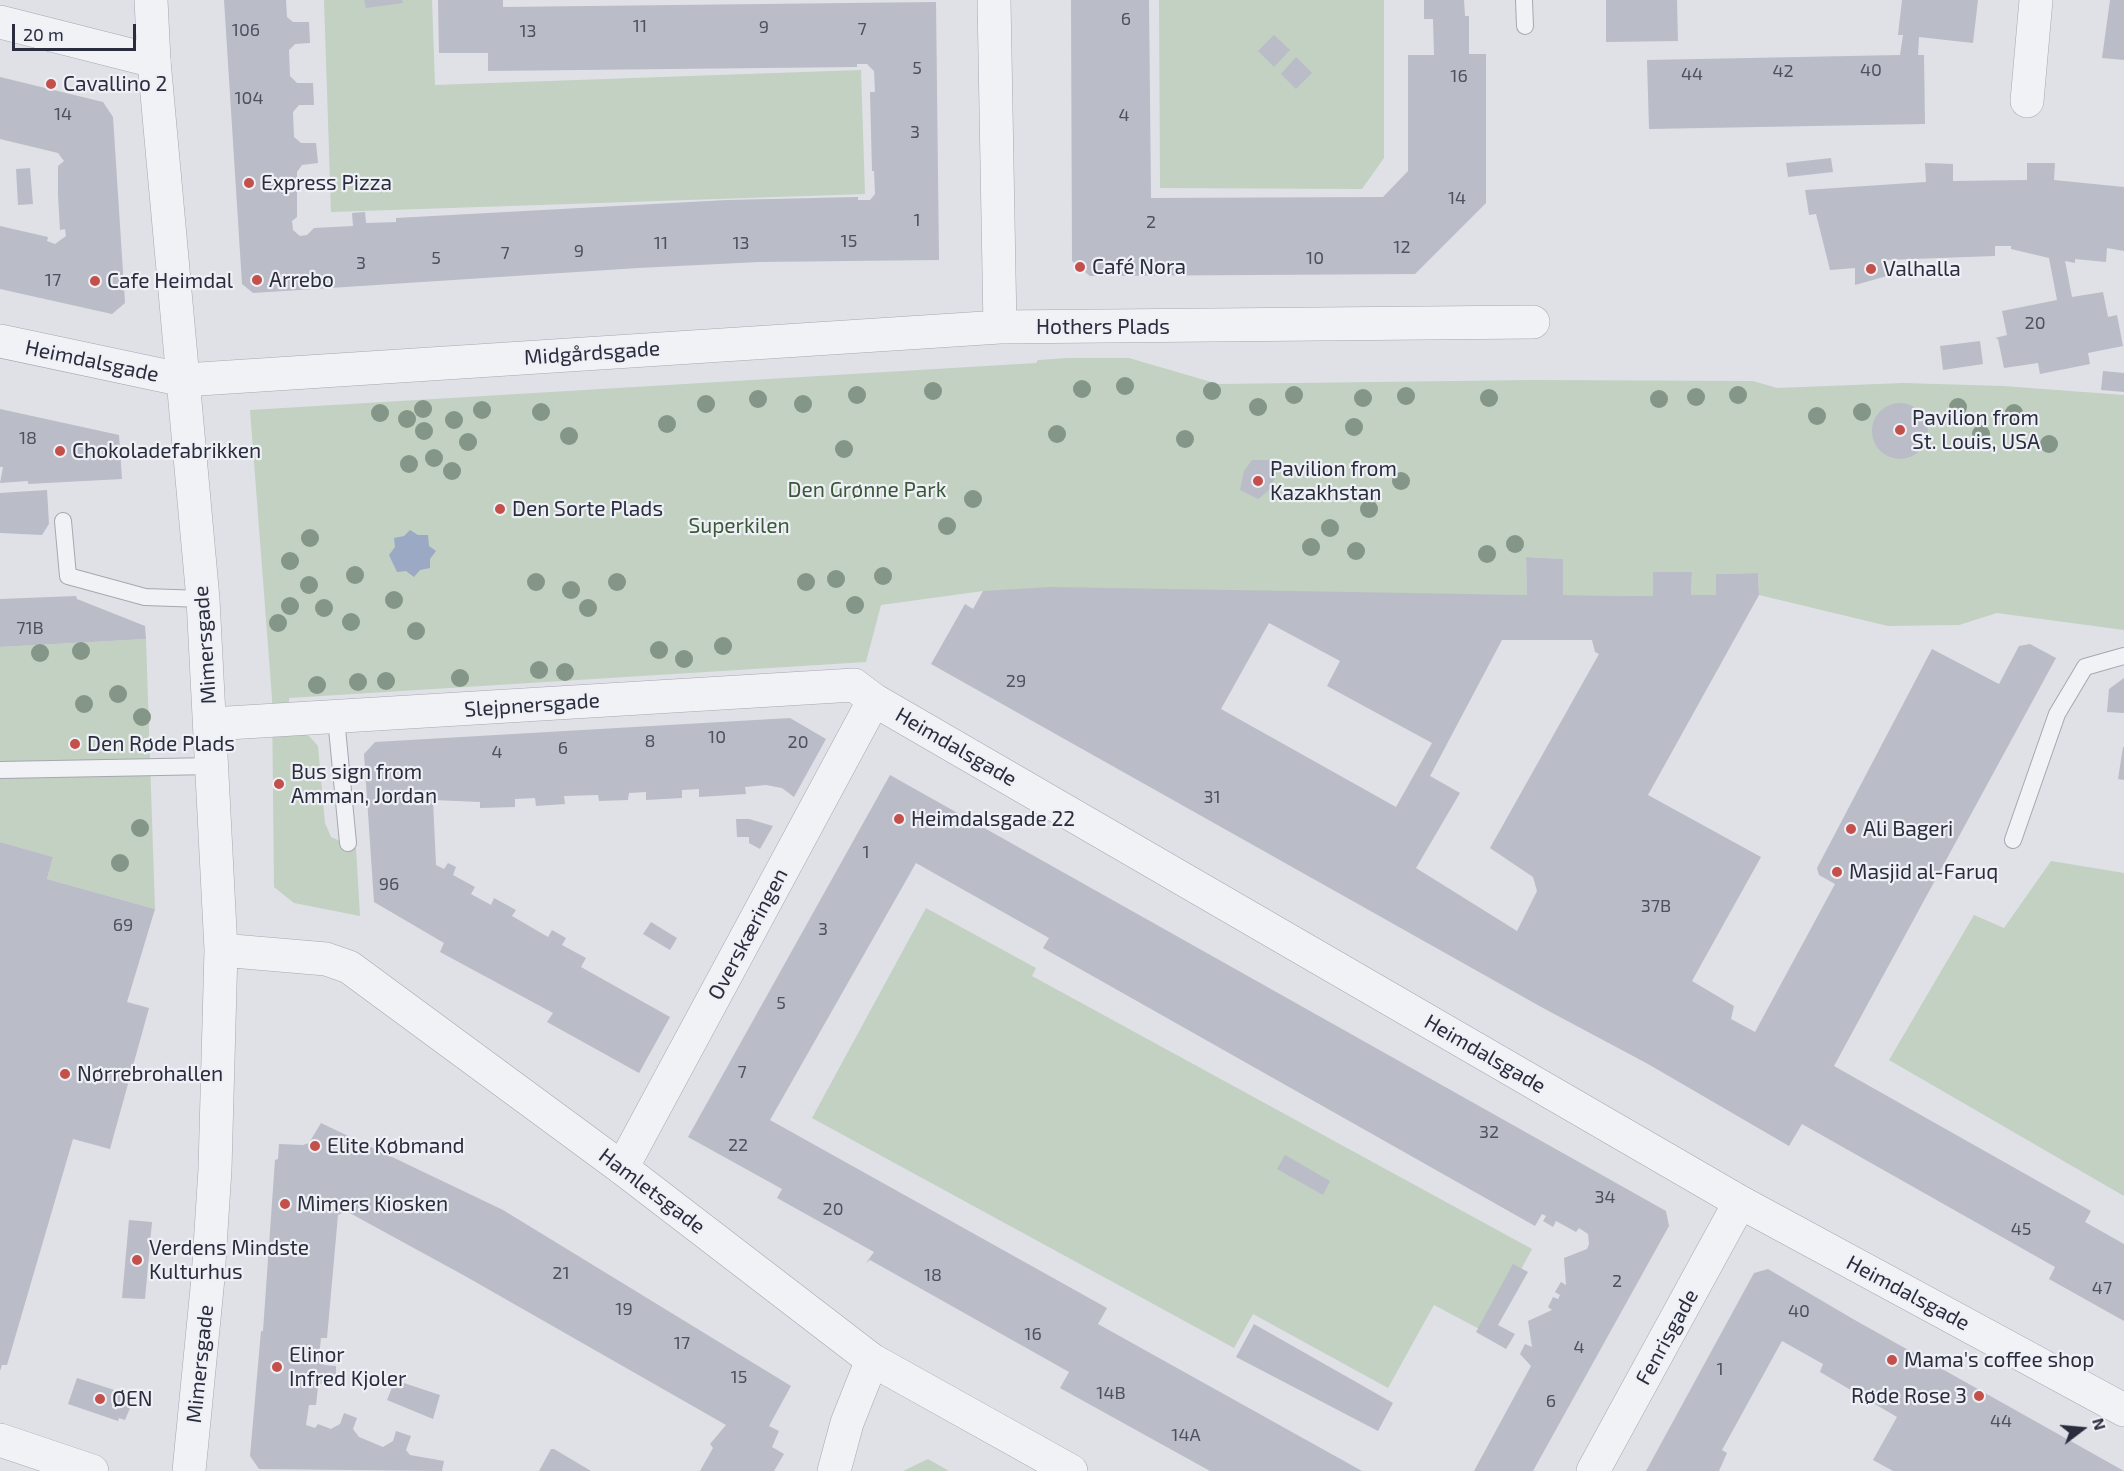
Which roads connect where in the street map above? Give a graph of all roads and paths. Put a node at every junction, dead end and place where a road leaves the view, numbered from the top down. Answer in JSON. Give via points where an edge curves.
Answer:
{"nodes":[{"id":1,"x":151,"y":0,"type":"edge"},
{"id":2,"x":994,"y":0,"type":"edge"},
{"id":3,"x":1524,"y":0,"type":"edge"},
{"id":4,"x":2036,"y":0,"type":"edge"},
{"id":5,"x":0,"y":22,"type":"edge"},
{"id":6,"x":1525,"y":26,"type":"dead end"},
{"id":7,"x":154,"y":61,"type":"junction"},
{"id":8,"x":2027,"y":101,"type":"dead end"},
{"id":9,"x":1533,"y":322,"type":"dead end"},
{"id":10,"x":1000,"y":327,"type":"junction"},
{"id":11,"x":0,"y":341,"type":"edge"},
{"id":12,"x":184,"y":380,"type":"junction"},
{"id":13,"x":63,"y":521,"type":"dead end"},
{"id":14,"x":203,"y":599,"type":"junction"},
{"id":15,"x":2124,"y":656,"type":"edge"},
{"id":16,"x":864,"y":693,"type":"junction"},
{"id":17,"x":336,"y":718,"type":"junction"},
{"id":18,"x":211,"y":724,"type":"junction"},
{"id":19,"x":213,"y":766,"type":"junction"},
{"id":20,"x":0,"y":770,"type":"edge"},
{"id":21,"x":2013,"y":840,"type":"dead end"},
{"id":22,"x":348,"y":843,"type":"dead end"},
{"id":23,"x":221,"y":950,"type":"junction"},
{"id":24,"x":622,"y":1167,"type":"junction"},
{"id":25,"x":1740,"y":1202,"type":"junction"},
{"id":26,"x":872,"y":1360,"type":"junction"},
{"id":27,"x":2124,"y":1410,"type":"edge"},
{"id":28,"x":0,"y":1440,"type":"edge"},
{"id":29,"x":92,"y":1471,"type":"edge"},
{"id":30,"x":189,"y":1471,"type":"edge"},
{"id":31,"x":834,"y":1471,"type":"edge"},
{"id":32,"x":1071,"y":1471,"type":"edge"},
{"id":33,"x":1593,"y":1471,"type":"edge"}],
"edges":[{"from":1,"to":7,"type":"street","name":"Mimersgade"},
{"from":2,"to":10,"type":"street"},
{"from":3,"to":6,"type":"lane"},
{"from":4,"to":8,"type":"street"},
{"from":5,"to":7,"type":"street"},
{"from":7,"to":12,"type":"street","name":"Mimersgade"},
{"from":9,"to":10,"type":"street","name":"Hothers Plads"},
{"from":10,"to":12,"type":"street","name":"Midgårdsgade"},
{"from":11,"to":12,"type":"street","name":"Heimdalsgade"},
{"from":12,"to":14,"type":"street","name":"Mimersgade"},
{"from":13,"to":14,"type":"lane","via":[[68,576],[145,597]]},
{"from":14,"to":18,"type":"street","name":"Mimersgade"},
{"from":15,"to":21,"type":"lane","via":[[2085,667],[2057,714]]},
{"from":16,"to":17,"type":"street","name":"Slejpnersgade"},
{"from":16,"to":24,"type":"street","name":"Overskæringen"},
{"from":16,"to":25,"type":"street","name":"Heimdalsgade"},
{"from":17,"to":18,"type":"street","name":"Slejpnersgade"},
{"from":17,"to":22,"type":"lane"},
{"from":18,"to":19,"type":"street","name":"Mimersgade"},
{"from":19,"to":20,"type":"lane"},
{"from":19,"to":23,"type":"street","name":"Mimersgade"},
{"from":23,"to":24,"type":"street","name":"Hamletsgade","via":[[326,959],[349,967]]},
{"from":23,"to":30,"type":"street","name":"Mimersgade","via":[[208,1278]]},
{"from":24,"to":26,"type":"street","name":"Hamletsgade"},
{"from":25,"to":27,"type":"street","name":"Heimdalsgade"},
{"from":25,"to":33,"type":"street","name":"Fenrisgade"},
{"from":26,"to":31,"type":"street","via":[[847,1423]]},
{"from":26,"to":32,"type":"street","name":"Hamletsgade"},
{"from":28,"to":29,"type":"street"}]}
